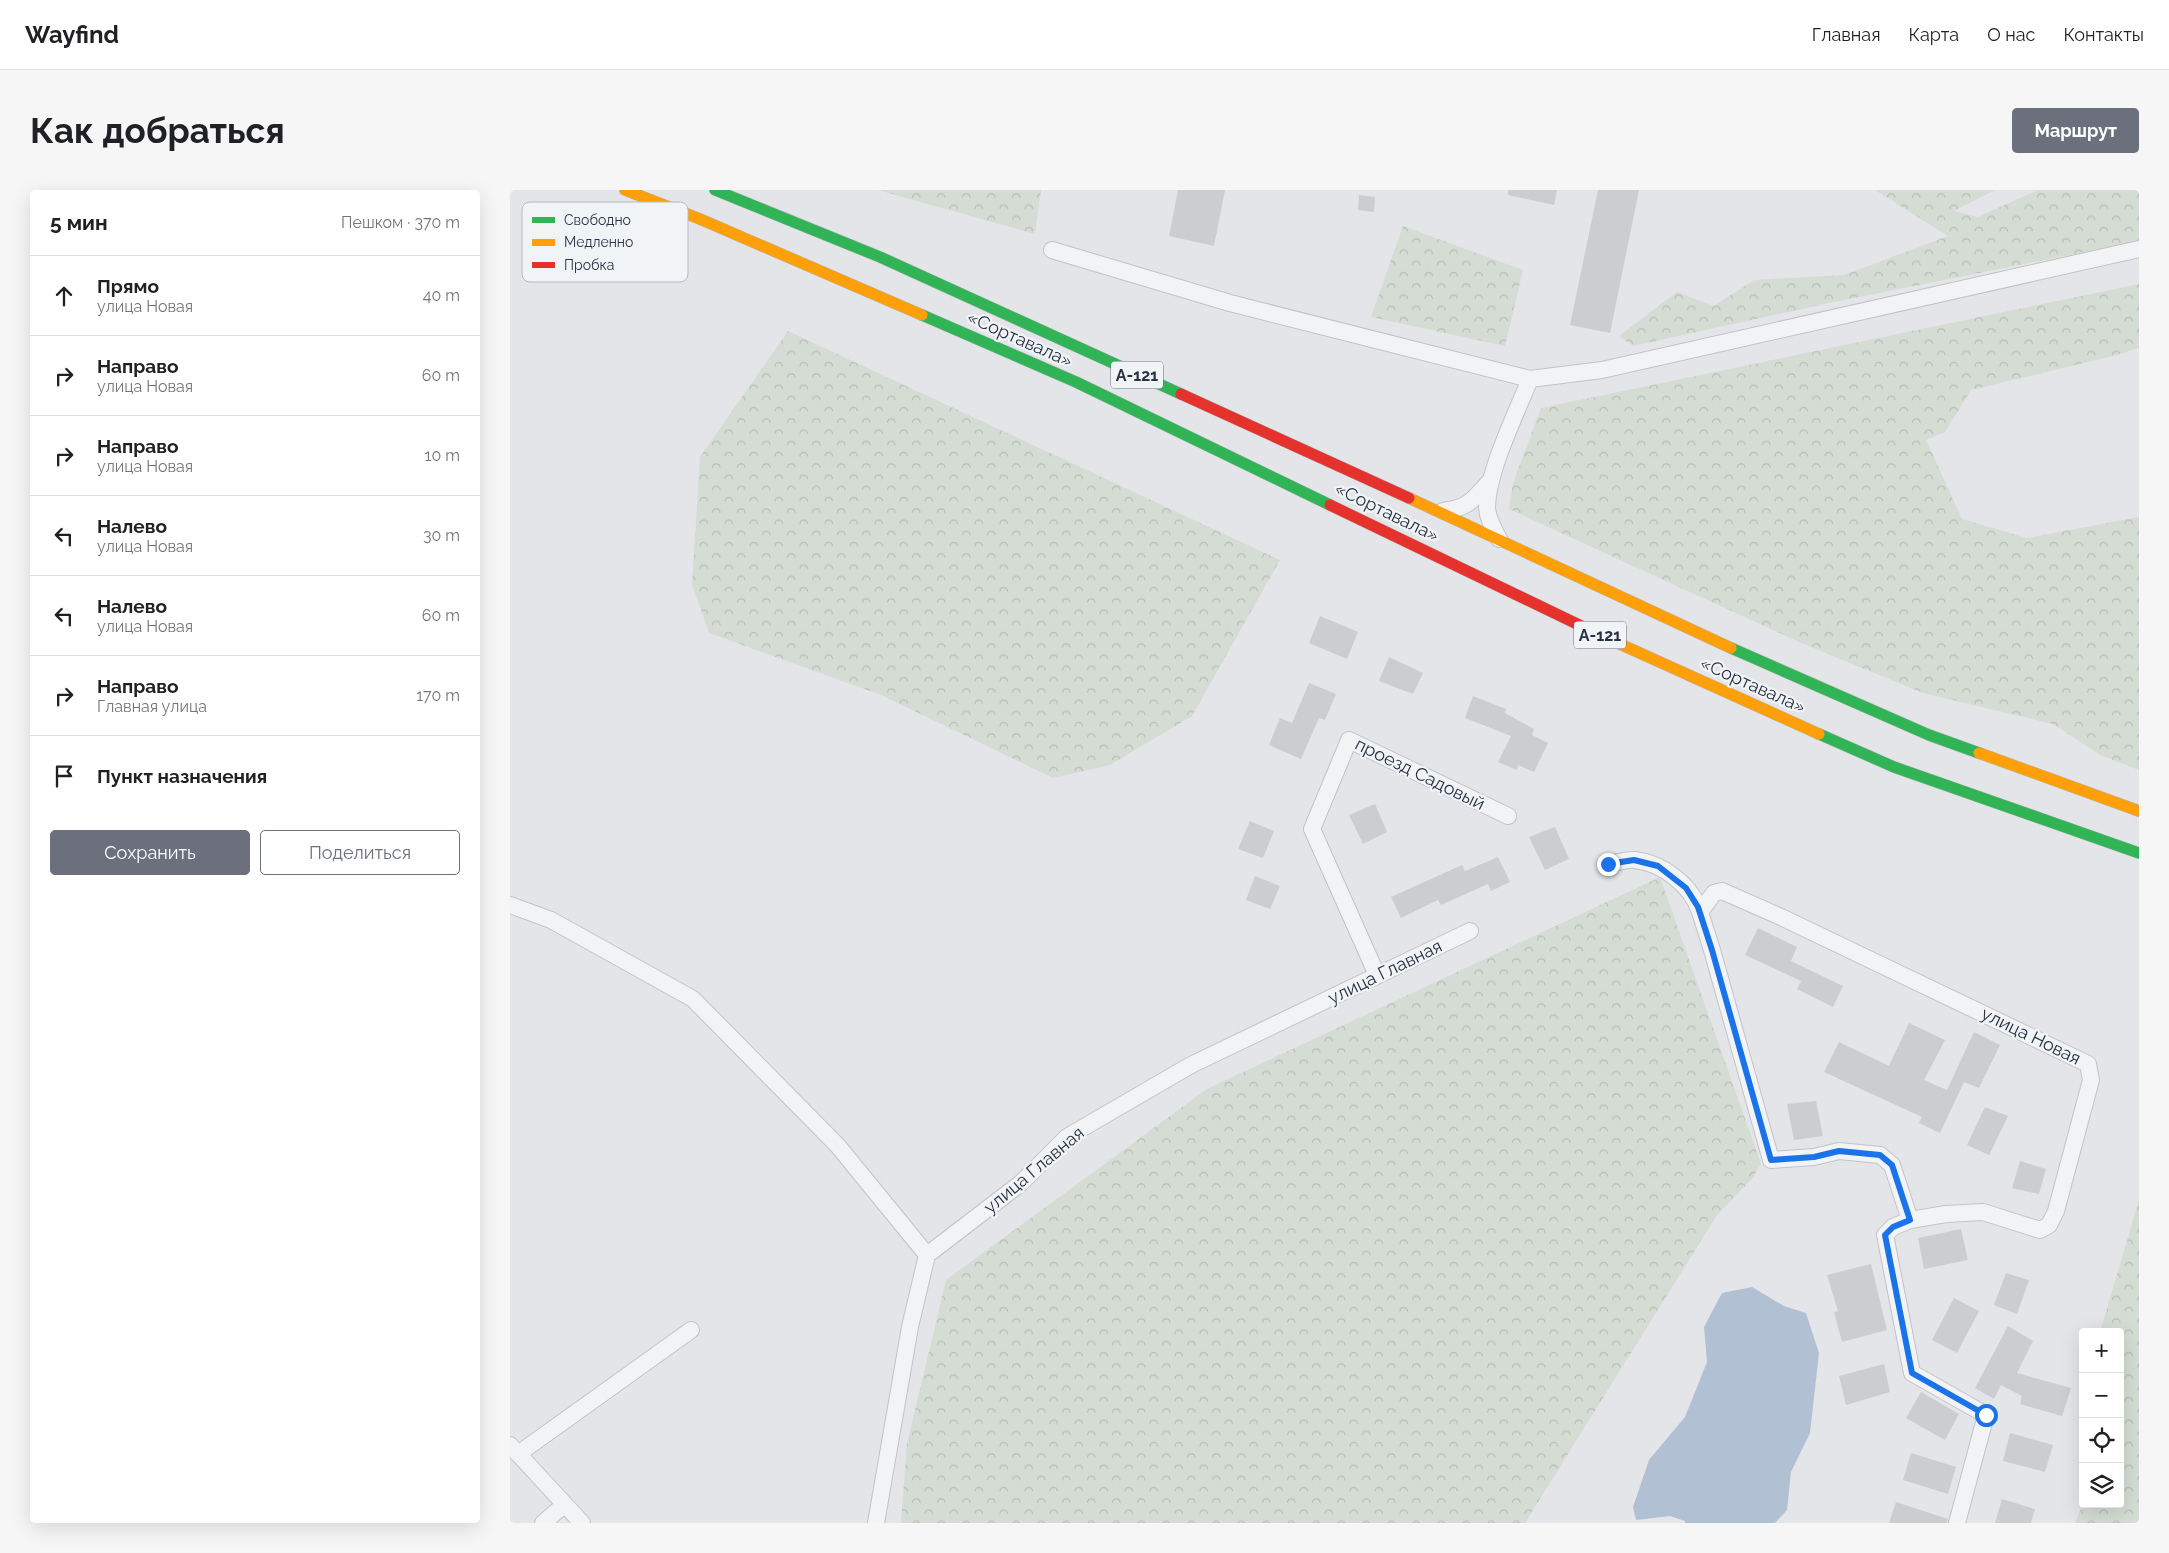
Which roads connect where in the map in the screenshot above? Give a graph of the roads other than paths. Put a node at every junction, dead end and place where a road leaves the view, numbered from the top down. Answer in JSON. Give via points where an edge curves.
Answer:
{"nodes":[{"id":1,"x":625,"y":190,"type":"edge"},
{"id":2,"x":715,"y":190,"type":"edge"},
{"id":3,"x":657,"y":202,"type":"edge"},
{"id":4,"x":688,"y":214,"type":"edge"},
{"id":5,"x":2139,"y":249,"type":"edge"},
{"id":6,"x":1052,"y":250,"type":"dead end"},
{"id":7,"x":1530,"y":379,"type":"junction"},
{"id":8,"x":1490,"y":480,"type":"junction"},
{"id":9,"x":1438,"y":511,"type":"junction"},
{"id":10,"x":1500,"y":540,"type":"junction"},
{"id":11,"x":2139,"y":811,"type":"edge"},
{"id":12,"x":1508,"y":816,"type":"dead end"},
{"id":13,"x":2139,"y":853,"type":"edge"},
{"id":14,"x":1608,"y":864,"type":"dead end"},
{"id":15,"x":510,"y":905,"type":"edge"},
{"id":16,"x":1700,"y":912,"type":"junction"},
{"id":17,"x":1470,"y":931,"type":"dead end"},
{"id":18,"x":1377,"y":976,"type":"junction"},
{"id":19,"x":1910,"y":1220,"type":"junction"},
{"id":20,"x":927,"y":1255,"type":"junction"},
{"id":21,"x":691,"y":1330,"type":"dead end"},
{"id":22,"x":514,"y":1450,"type":"edge"},
{"id":23,"x":564,"y":1505,"type":"junction"},
{"id":24,"x":543,"y":1523,"type":"edge"},
{"id":25,"x":582,"y":1523,"type":"edge"},
{"id":26,"x":876,"y":1523,"type":"edge"},
{"id":27,"x":1957,"y":1523,"type":"edge"}],
"edges":[{"from":1,"to":3,"type":"highway","name":"«Сортавала»","number":"А-121"},
{"from":2,"to":9,"type":"highway","name":"«Сортавала»","number":"А-121","via":[[880,257]]},
{"from":4,"to":13,"type":"highway","name":"«Сортавала»","number":"А-121","via":[[1076,382],[1634,651],[1894,767]]},
{"from":5,"to":7,"type":"street","via":[[1602,370]]},
{"from":6,"to":7,"type":"street","via":[[1230,303]]},
{"from":7,"to":8,"type":"street"},
{"from":8,"to":9,"type":"street","via":[[1472,502],[1460,509]]},
{"from":8,"to":10,"type":"street","via":[[1487,508]]},
{"from":9,"to":10,"type":"highway","name":"«Сортавала»","number":"А-121"},
{"from":10,"to":11,"type":"highway","name":"«Сортавала»","number":"А-121","via":[[1697,633],[1928,735]]},
{"from":12,"to":18,"type":"street","name":"проезд Садовый","via":[[1348,740],[1312,830]]},
{"from":14,"to":16,"type":"street","via":[[1634,860],[1658,866],[1686,888]]},
{"from":15,"to":20,"type":"street","via":[[551,920],[693,1000],[838,1146]]},
{"from":16,"to":19,"type":"street","via":[[1771,1160],[1814,1157],[1839,1151],[1880,1155],[1892,1165]]},
{"from":16,"to":19,"type":"street","name":"улица Новая","via":[[1714,893],[1722,891],[2088,1064],[2091,1080],[2056,1211],[2049,1225],[2040,1230],[1983,1212]]},
{"from":17,"to":18,"type":"street","name":"улица Главная"},
{"from":18,"to":20,"type":"street","name":"улица Главная","via":[[1191,1064],[1068,1137],[1022,1184]]},
{"from":19,"to":27,"type":"street","name":"улица Новая","via":[[1893,1227],[1885,1235],[1912,1373],[1986,1415]]},
{"from":20,"to":26,"type":"street","via":[[910,1327]]},
{"from":21,"to":22,"type":"street"},
{"from":22,"to":23,"type":"street"},
{"from":23,"to":24,"type":"street"},
{"from":23,"to":25,"type":"street"}]}
